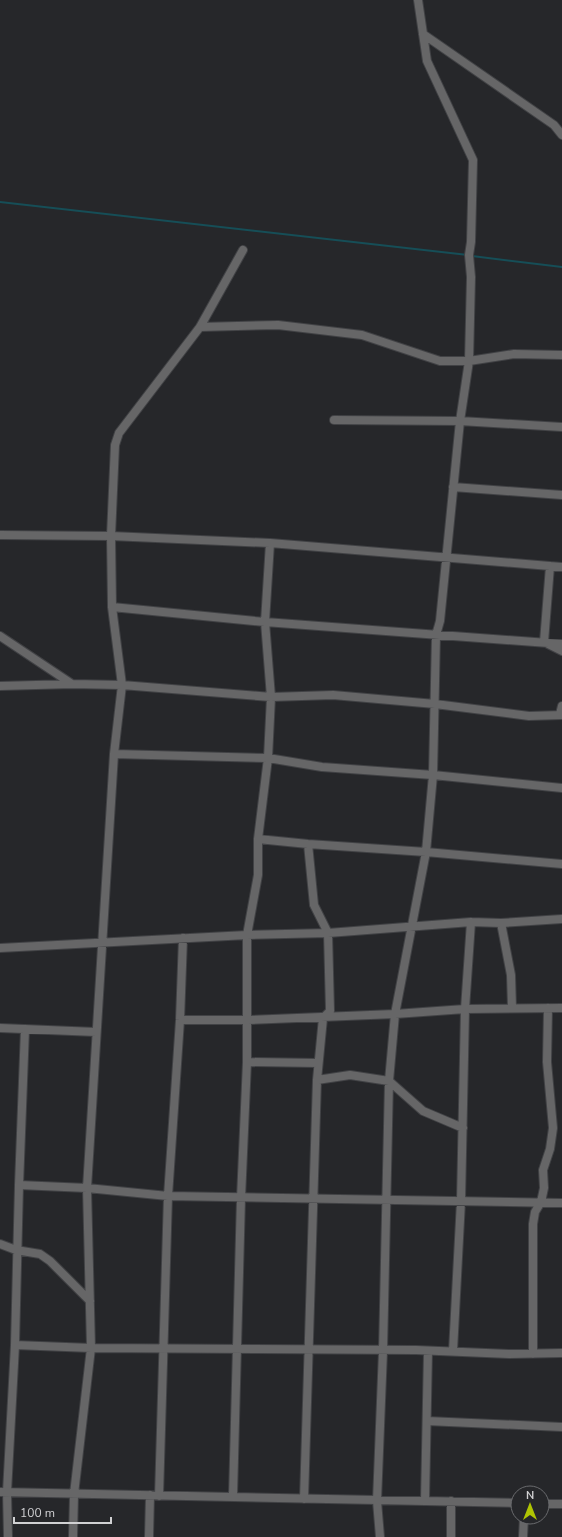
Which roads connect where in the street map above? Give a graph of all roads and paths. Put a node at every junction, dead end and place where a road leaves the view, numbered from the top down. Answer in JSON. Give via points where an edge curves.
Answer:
{"nodes":[{"id":1,"x":418,"y":0,"type":"edge"},
{"id":2,"x":423,"y":34,"type":"junction"},
{"id":3,"x":562,"y":135,"type":"edge"},
{"id":4,"x":243,"y":250,"type":"dead end"},
{"id":5,"x":200,"y":327,"type":"junction"},
{"id":6,"x":562,"y":355,"type":"edge"},
{"id":7,"x":469,"y":361,"type":"junction"},
{"id":8,"x":334,"y":420,"type":"dead end"},
{"id":9,"x":460,"y":421,"type":"junction"},
{"id":10,"x":562,"y":427,"type":"edge"},
{"id":11,"x":453,"y":487,"type":"junction"},
{"id":12,"x":562,"y":496,"type":"edge"},
{"id":13,"x":0,"y":535,"type":"edge"},
{"id":14,"x":111,"y":536,"type":"junction"},
{"id":15,"x":270,"y":543,"type":"junction"},
{"id":16,"x":446,"y":558,"type":"junction"},
{"id":17,"x":550,"y":566,"type":"junction"},
{"id":18,"x":562,"y":568,"type":"edge"},
{"id":19,"x":112,"y":607,"type":"junction"},
{"id":20,"x":265,"y":622,"type":"junction"},
{"id":21,"x":436,"y":635,"type":"junction"},
{"id":22,"x":0,"y":636,"type":"edge"},
{"id":23,"x":544,"y":642,"type":"junction"},
{"id":24,"x":562,"y":644,"type":"edge"},
{"id":25,"x":562,"y":651,"type":"edge"},
{"id":26,"x":72,"y":684,"type":"junction"},
{"id":27,"x":122,"y":685,"type":"junction"},
{"id":28,"x":0,"y":686,"type":"edge"},
{"id":29,"x":271,"y":697,"type":"junction"},
{"id":30,"x":435,"y":704,"type":"junction"},
{"id":31,"x":562,"y":706,"type":"edge"},
{"id":32,"x":561,"y":714,"type":"edge"},
{"id":33,"x":114,"y":754,"type":"junction"},
{"id":34,"x":268,"y":758,"type":"junction"},
{"id":35,"x":434,"y":775,"type":"junction"},
{"id":36,"x":562,"y":788,"type":"edge"},
{"id":37,"x":258,"y":839,"type":"junction"},
{"id":38,"x":308,"y":844,"type":"junction"},
{"id":39,"x":426,"y":852,"type":"junction"},
{"id":40,"x":562,"y":864,"type":"edge"},
{"id":41,"x":562,"y":919,"type":"edge"},
{"id":42,"x":471,"y":922,"type":"junction"},
{"id":43,"x":501,"y":923,"type":"junction"},
{"id":44,"x":413,"y":925,"type":"junction"},
{"id":45,"x":328,"y":933,"type":"junction"},
{"id":46,"x":247,"y":935,"type":"junction"},
{"id":47,"x":182,"y":938,"type":"junction"},
{"id":48,"x":102,"y":943,"type":"junction"},
{"id":49,"x":0,"y":948,"type":"edge"},
{"id":50,"x":512,"y":1008,"type":"junction"},
{"id":51,"x":548,"y":1008,"type":"junction"},
{"id":52,"x":562,"y":1008,"type":"edge"},
{"id":53,"x":465,"y":1009,"type":"junction"},
{"id":54,"x":395,"y":1014,"type":"junction"},
{"id":55,"x":323,"y":1018,"type":"junction"},
{"id":56,"x":180,"y":1020,"type":"junction"},
{"id":57,"x":248,"y":1020,"type":"junction"},
{"id":58,"x":0,"y":1028,"type":"edge"},
{"id":59,"x":25,"y":1029,"type":"junction"},
{"id":60,"x":96,"y":1032,"type":"junction"},
{"id":61,"x":247,"y":1062,"type":"junction"},
{"id":62,"x":318,"y":1063,"type":"junction"},
{"id":63,"x":317,"y":1080,"type":"junction"},
{"id":64,"x":389,"y":1081,"type":"junction"},
{"id":65,"x":463,"y":1128,"type":"junction"},
{"id":66,"x":19,"y":1185,"type":"junction"},
{"id":67,"x":87,"y":1188,"type":"junction"},
{"id":68,"x":168,"y":1196,"type":"junction"},
{"id":69,"x":240,"y":1198,"type":"junction"},
{"id":70,"x":313,"y":1199,"type":"junction"},
{"id":71,"x":388,"y":1200,"type":"junction"},
{"id":72,"x":461,"y":1201,"type":"junction"},
{"id":73,"x":541,"y":1202,"type":"junction"},
{"id":74,"x":562,"y":1203,"type":"edge"},
{"id":75,"x":0,"y":1244,"type":"edge"},
{"id":76,"x":16,"y":1250,"type":"junction"},
{"id":77,"x":90,"y":1301,"type":"junction"},
{"id":78,"x":15,"y":1345,"type":"junction"},
{"id":79,"x":91,"y":1348,"type":"junction"},
{"id":80,"x":164,"y":1348,"type":"junction"},
{"id":81,"x":237,"y":1349,"type":"junction"},
{"id":82,"x":310,"y":1350,"type":"junction"},
{"id":83,"x":383,"y":1351,"type":"junction"},
{"id":84,"x":428,"y":1351,"type":"junction"},
{"id":85,"x":454,"y":1351,"type":"junction"},
{"id":86,"x":562,"y":1353,"type":"edge"},
{"id":87,"x":533,"y":1354,"type":"junction"},
{"id":88,"x":427,"y":1421,"type":"junction"},
{"id":89,"x":562,"y":1427,"type":"edge"},
{"id":90,"x":4,"y":1492,"type":"edge"},
{"id":91,"x":74,"y":1494,"type":"junction"},
{"id":92,"x":150,"y":1495,"type":"junction"},
{"id":93,"x":159,"y":1496,"type":"junction"},
{"id":94,"x":234,"y":1496,"type":"junction"},
{"id":95,"x":304,"y":1499,"type":"junction"},
{"id":96,"x":377,"y":1501,"type":"junction"},
{"id":97,"x":425,"y":1501,"type":"junction"},
{"id":98,"x":451,"y":1501,"type":"junction"},
{"id":99,"x":510,"y":1503,"type":"edge"},
{"id":100,"x":550,"y":1504,"type":"edge"},
{"id":101,"x":562,"y":1504,"type":"edge"},
{"id":102,"x":524,"y":1525,"type":"edge"},
{"id":103,"x":8,"y":1537,"type":"edge"},
{"id":104,"x":73,"y":1537,"type":"edge"},
{"id":105,"x":149,"y":1537,"type":"edge"},
{"id":106,"x":380,"y":1537,"type":"edge"},
{"id":107,"x":450,"y":1537,"type":"edge"},
{"id":108,"x":523,"y":1537,"type":"edge"}],
"edges":[{"from":1,"to":2,"type":"street"},
{"from":2,"to":3,"type":"street","via":[[554,124]]},
{"from":2,"to":7,"type":"street","via":[[427,61],[473,160],[469,255]]},
{"from":4,"to":5,"type":"street"},
{"from":5,"to":7,"type":"street","via":[[278,325],[362,335],[440,361]]},
{"from":5,"to":14,"type":"street","via":[[116,438]]},
{"from":6,"to":7,"type":"street","via":[[514,354]]},
{"from":7,"to":9,"type":"street"},
{"from":8,"to":9,"type":"street"},
{"from":9,"to":10,"type":"street"},
{"from":9,"to":11,"type":"street"},
{"from":11,"to":12,"type":"street"},
{"from":11,"to":16,"type":"street"},
{"from":13,"to":14,"type":"street"},
{"from":14,"to":15,"type":"street"},
{"from":14,"to":19,"type":"street"},
{"from":15,"to":16,"type":"street"},
{"from":15,"to":20,"type":"street"},
{"from":16,"to":17,"type":"street"},
{"from":16,"to":21,"type":"street","via":[[440,622]]},
{"from":17,"to":18,"type":"street"},
{"from":17,"to":23,"type":"street"},
{"from":19,"to":20,"type":"street"},
{"from":19,"to":27,"type":"street"},
{"from":20,"to":21,"type":"street","via":[[361,627]]},
{"from":20,"to":29,"type":"street"},
{"from":21,"to":23,"type":"street"},
{"from":21,"to":30,"type":"street"},
{"from":22,"to":26,"type":"street"},
{"from":23,"to":24,"type":"street"},
{"from":23,"to":25,"type":"street"},
{"from":26,"to":27,"type":"street"},
{"from":26,"to":28,"type":"street"},
{"from":27,"to":29,"type":"street"},
{"from":27,"to":33,"type":"street"},
{"from":29,"to":30,"type":"street","via":[[333,695]]},
{"from":29,"to":34,"type":"street"},
{"from":30,"to":32,"type":"street","via":[[529,716]]},
{"from":30,"to":35,"type":"street"},
{"from":31,"to":32,"type":"street"},
{"from":33,"to":34,"type":"street"},
{"from":33,"to":48,"type":"street"},
{"from":34,"to":35,"type":"street","via":[[322,767]]},
{"from":34,"to":37,"type":"street"},
{"from":35,"to":36,"type":"street"},
{"from":35,"to":39,"type":"street"},
{"from":37,"to":38,"type":"street"},
{"from":37,"to":46,"type":"street","via":[[258,875]]},
{"from":38,"to":39,"type":"street"},
{"from":38,"to":45,"type":"street","via":[[314,905]]},
{"from":39,"to":40,"type":"street"},
{"from":39,"to":44,"type":"street"},
{"from":41,"to":43,"type":"street"},
{"from":42,"to":43,"type":"street"},
{"from":42,"to":44,"type":"street"},
{"from":42,"to":53,"type":"street"},
{"from":43,"to":50,"type":"street","via":[[511,975]]},
{"from":44,"to":45,"type":"street"},
{"from":44,"to":54,"type":"street"},
{"from":45,"to":46,"type":"street"},
{"from":45,"to":55,"type":"street","via":[[330,1010]]},
{"from":46,"to":47,"type":"street"},
{"from":46,"to":57,"type":"street"},
{"from":47,"to":48,"type":"street"},
{"from":47,"to":56,"type":"street"},
{"from":48,"to":49,"type":"street"},
{"from":48,"to":60,"type":"street"},
{"from":50,"to":51,"type":"street"},
{"from":50,"to":53,"type":"street"},
{"from":51,"to":52,"type":"street"},
{"from":51,"to":73,"type":"street","via":[[547,1062],[553,1128],[543,1170],[544,1188]]},
{"from":53,"to":54,"type":"street"},
{"from":53,"to":65,"type":"street"},
{"from":54,"to":55,"type":"street"},
{"from":54,"to":64,"type":"street"},
{"from":55,"to":57,"type":"street"},
{"from":55,"to":62,"type":"street"},
{"from":56,"to":57,"type":"street"},
{"from":56,"to":68,"type":"street"},
{"from":57,"to":61,"type":"street"},
{"from":58,"to":59,"type":"street"},
{"from":59,"to":60,"type":"street"},
{"from":59,"to":66,"type":"street"},
{"from":60,"to":67,"type":"street"},
{"from":61,"to":62,"type":"street"},
{"from":61,"to":69,"type":"street"},
{"from":62,"to":63,"type":"street"},
{"from":63,"to":64,"type":"street","via":[[350,1075]]},
{"from":63,"to":70,"type":"street"},
{"from":64,"to":65,"type":"street","via":[[423,1111]]},
{"from":64,"to":71,"type":"street"},
{"from":65,"to":72,"type":"street"},
{"from":66,"to":67,"type":"street"},
{"from":66,"to":76,"type":"street"},
{"from":67,"to":68,"type":"street"},
{"from":67,"to":77,"type":"street"},
{"from":68,"to":69,"type":"street"},
{"from":68,"to":80,"type":"street"},
{"from":69,"to":70,"type":"street"},
{"from":69,"to":81,"type":"street"},
{"from":70,"to":71,"type":"street"},
{"from":70,"to":82,"type":"street"},
{"from":71,"to":72,"type":"street"},
{"from":71,"to":83,"type":"street"},
{"from":72,"to":73,"type":"street"},
{"from":72,"to":85,"type":"street"},
{"from":73,"to":74,"type":"street"},
{"from":73,"to":87,"type":"street","via":[[535,1212],[533,1224]]},
{"from":75,"to":76,"type":"street"},
{"from":76,"to":77,"type":"street","via":[[40,1254]]},
{"from":76,"to":78,"type":"street"},
{"from":77,"to":79,"type":"street"},
{"from":78,"to":79,"type":"street"},
{"from":78,"to":90,"type":"street"},
{"from":79,"to":80,"type":"street"},
{"from":79,"to":91,"type":"street"},
{"from":80,"to":81,"type":"street"},
{"from":80,"to":93,"type":"street"},
{"from":81,"to":82,"type":"street"},
{"from":81,"to":94,"type":"street"},
{"from":82,"to":83,"type":"street"},
{"from":82,"to":95,"type":"street"},
{"from":83,"to":84,"type":"street"},
{"from":83,"to":96,"type":"street"},
{"from":84,"to":85,"type":"street"},
{"from":84,"to":88,"type":"street"},
{"from":85,"to":87,"type":"street"},
{"from":86,"to":87,"type":"street"},
{"from":88,"to":89,"type":"street"},
{"from":88,"to":97,"type":"street"},
{"from":90,"to":91,"type":"street"},
{"from":90,"to":103,"type":"street"},
{"from":91,"to":92,"type":"street"},
{"from":91,"to":104,"type":"street"},
{"from":92,"to":93,"type":"street"},
{"from":92,"to":105,"type":"street"},
{"from":93,"to":94,"type":"street"},
{"from":94,"to":95,"type":"street"},
{"from":95,"to":96,"type":"street"},
{"from":96,"to":97,"type":"street"},
{"from":96,"to":106,"type":"street"},
{"from":97,"to":98,"type":"street"},
{"from":98,"to":99,"type":"street"},
{"from":98,"to":107,"type":"street"},
{"from":100,"to":101,"type":"street"},
{"from":102,"to":108,"type":"street"}]}
